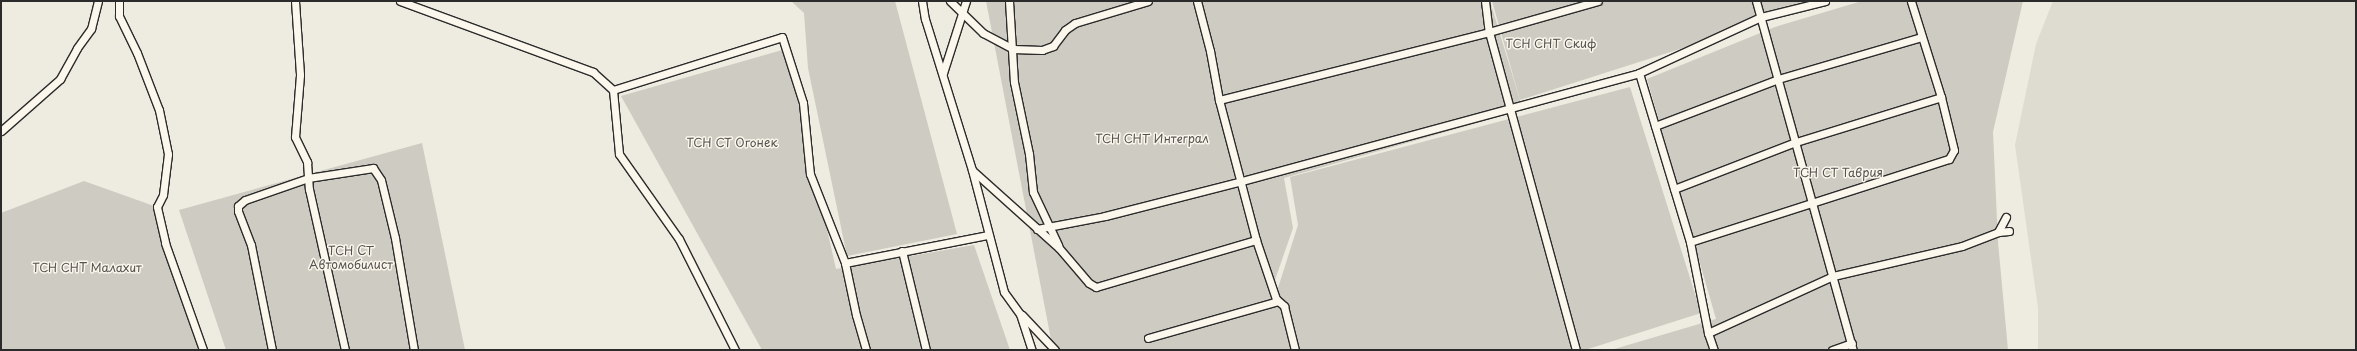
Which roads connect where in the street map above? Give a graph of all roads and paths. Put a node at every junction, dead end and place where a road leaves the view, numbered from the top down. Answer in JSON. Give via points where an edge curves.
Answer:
{"nodes":[{"id":1,"x":98,"y":1,"type":"edge"},
{"id":2,"x":119,"y":1,"type":"edge"},
{"id":3,"x":295,"y":1,"type":"edge"},
{"id":4,"x":400,"y":1,"type":"edge"},
{"id":5,"x":922,"y":1,"type":"edge"},
{"id":6,"x":950,"y":1,"type":"edge"},
{"id":7,"x":966,"y":1,"type":"edge"},
{"id":8,"x":1009,"y":1,"type":"edge"},
{"id":9,"x":1148,"y":1,"type":"edge"},
{"id":10,"x":1197,"y":1,"type":"edge"},
{"id":11,"x":1484,"y":1,"type":"edge"},
{"id":12,"x":1598,"y":1,"type":"edge"},
{"id":13,"x":1756,"y":1,"type":"edge"},
{"id":14,"x":1824,"y":1,"type":"edge"},
{"id":15,"x":1911,"y":1,"type":"edge"},
{"id":16,"x":961,"y":14,"type":"junction"},
{"id":17,"x":1761,"y":17,"type":"junction"},
{"id":18,"x":1489,"y":32,"type":"junction"},
{"id":19,"x":1922,"y":37,"type":"junction"},
{"id":20,"x":1013,"y":49,"type":"junction"},
{"id":21,"x":943,"y":73,"type":"junction"},
{"id":22,"x":1639,"y":74,"type":"junction"},
{"id":23,"x":1778,"y":79,"type":"junction"},
{"id":24,"x":613,"y":90,"type":"junction"},
{"id":25,"x":1941,"y":97,"type":"junction"},
{"id":26,"x":1219,"y":100,"type":"junction"},
{"id":27,"x":1510,"y":107,"type":"junction"},
{"id":28,"x":1654,"y":126,"type":"junction"},
{"id":29,"x":1,"y":130,"type":"edge"},
{"id":30,"x":1796,"y":142,"type":"junction"},
{"id":31,"x":972,"y":170,"type":"junction"},
{"id":32,"x":308,"y":178,"type":"junction"},
{"id":33,"x":1242,"y":181,"type":"junction"},
{"id":34,"x":1674,"y":189,"type":"junction"},
{"id":35,"x":1812,"y":202,"type":"junction"},
{"id":36,"x":2006,"y":217,"type":"dead end"},
{"id":37,"x":1049,"y":227,"type":"junction"},
{"id":38,"x":1038,"y":229,"type":"junction"},
{"id":39,"x":2009,"y":231,"type":"dead end"},
{"id":40,"x":1998,"y":232,"type":"junction"},
{"id":41,"x":988,"y":235,"type":"junction"},
{"id":42,"x":1256,"y":240,"type":"junction"},
{"id":43,"x":1690,"y":242,"type":"junction"},
{"id":44,"x":1059,"y":248,"type":"junction"},
{"id":45,"x":902,"y":251,"type":"junction"},
{"id":46,"x":845,"y":263,"type":"junction"},
{"id":47,"x":1833,"y":276,"type":"junction"},
{"id":48,"x":1278,"y":301,"type":"junction"},
{"id":49,"x":1020,"y":314,"type":"junction"},
{"id":50,"x":1708,"y":333,"type":"junction"},
{"id":51,"x":1148,"y":338,"type":"dead end"},
{"id":52,"x":1852,"y":347,"type":"edge"},
{"id":53,"x":203,"y":350,"type":"edge"},
{"id":54,"x":272,"y":350,"type":"edge"},
{"id":55,"x":345,"y":350,"type":"edge"},
{"id":56,"x":414,"y":350,"type":"edge"},
{"id":57,"x":736,"y":350,"type":"edge"},
{"id":58,"x":866,"y":350,"type":"edge"},
{"id":59,"x":926,"y":350,"type":"edge"},
{"id":60,"x":1032,"y":350,"type":"edge"},
{"id":61,"x":1055,"y":350,"type":"edge"},
{"id":62,"x":1295,"y":350,"type":"edge"},
{"id":63,"x":1576,"y":350,"type":"edge"},
{"id":64,"x":1714,"y":350,"type":"edge"},
{"id":65,"x":1832,"y":350,"type":"edge"}],
"edges":[{"from":1,"to":29,"type":"street","via":[[91,30],[77,48],[60,79]]},
{"from":2,"to":53,"type":"street","via":[[119,16],[137,53],[159,110],[168,154],[163,195],[156,207],[170,257]]},
{"from":3,"to":32,"type":"street","via":[[300,75],[295,137],[307,162]]},
{"from":4,"to":24,"type":"street","via":[[593,72]]},
{"from":5,"to":21,"type":"street","via":[[925,19]]},
{"from":6,"to":16,"type":"street"},
{"from":7,"to":16,"type":"street"},
{"from":8,"to":20,"type":"street"},
{"from":9,"to":20,"type":"street","via":[[1075,23],[1064,30],[1053,46],[1042,50]]},
{"from":10,"to":26,"type":"street"},
{"from":11,"to":18,"type":"street"},
{"from":12,"to":18,"type":"street"},
{"from":13,"to":17,"type":"street"},
{"from":14,"to":17,"type":"street"},
{"from":15,"to":19,"type":"street"},
{"from":16,"to":20,"type":"street","via":[[983,33]]},
{"from":16,"to":21,"type":"street"},
{"from":17,"to":22,"type":"street"},
{"from":17,"to":23,"type":"street"},
{"from":18,"to":26,"type":"street"},
{"from":18,"to":27,"type":"street"},
{"from":19,"to":23,"type":"street"},
{"from":19,"to":25,"type":"street"},
{"from":20,"to":37,"type":"street","via":[[1014,82],[1029,154],[1033,192]]},
{"from":21,"to":31,"type":"street"},
{"from":22,"to":27,"type":"street"},
{"from":22,"to":28,"type":"street"},
{"from":23,"to":28,"type":"street"},
{"from":23,"to":30,"type":"street"},
{"from":24,"to":46,"type":"street","via":[[782,37],[803,103],[810,174]]},
{"from":24,"to":57,"type":"street","via":[[619,154],[679,239]]},
{"from":25,"to":30,"type":"street"},
{"from":25,"to":35,"type":"street","via":[[1954,150],[1949,159]]},
{"from":26,"to":33,"type":"street"},
{"from":27,"to":33,"type":"street"},
{"from":27,"to":63,"type":"street"},
{"from":28,"to":34,"type":"street"},
{"from":30,"to":34,"type":"street"},
{"from":30,"to":35,"type":"street"},
{"from":31,"to":38,"type":"street"},
{"from":31,"to":41,"type":"street"},
{"from":32,"to":54,"type":"street","via":[[242,201],[238,208],[251,244]]},
{"from":32,"to":55,"type":"street"},
{"from":32,"to":56,"type":"street","via":[[372,168],[381,180],[395,238]]},
{"from":33,"to":37,"type":"street","via":[[1105,216]]},
{"from":33,"to":42,"type":"street"},
{"from":34,"to":43,"type":"street"},
{"from":35,"to":43,"type":"street"},
{"from":35,"to":47,"type":"street"},
{"from":36,"to":40,"type":"street"},
{"from":37,"to":38,"type":"street"},
{"from":37,"to":44,"type":"street"},
{"from":38,"to":44,"type":"street"},
{"from":39,"to":40,"type":"street"},
{"from":40,"to":47,"type":"street","via":[[1962,246]]},
{"from":41,"to":45,"type":"street"},
{"from":41,"to":49,"type":"street","via":[[1004,292]]},
{"from":42,"to":44,"type":"street","via":[[1100,287],[1089,283]]},
{"from":42,"to":48,"type":"street"},
{"from":43,"to":50,"type":"street"},
{"from":45,"to":46,"type":"street"},
{"from":45,"to":59,"type":"street"},
{"from":46,"to":58,"type":"street"},
{"from":47,"to":50,"type":"street"},
{"from":47,"to":52,"type":"street"},
{"from":48,"to":51,"type":"street"},
{"from":48,"to":62,"type":"street","via":[[1284,306]]},
{"from":49,"to":60,"type":"street"},
{"from":49,"to":61,"type":"street"},
{"from":50,"to":64,"type":"street"},
{"from":52,"to":65,"type":"street"}]}
